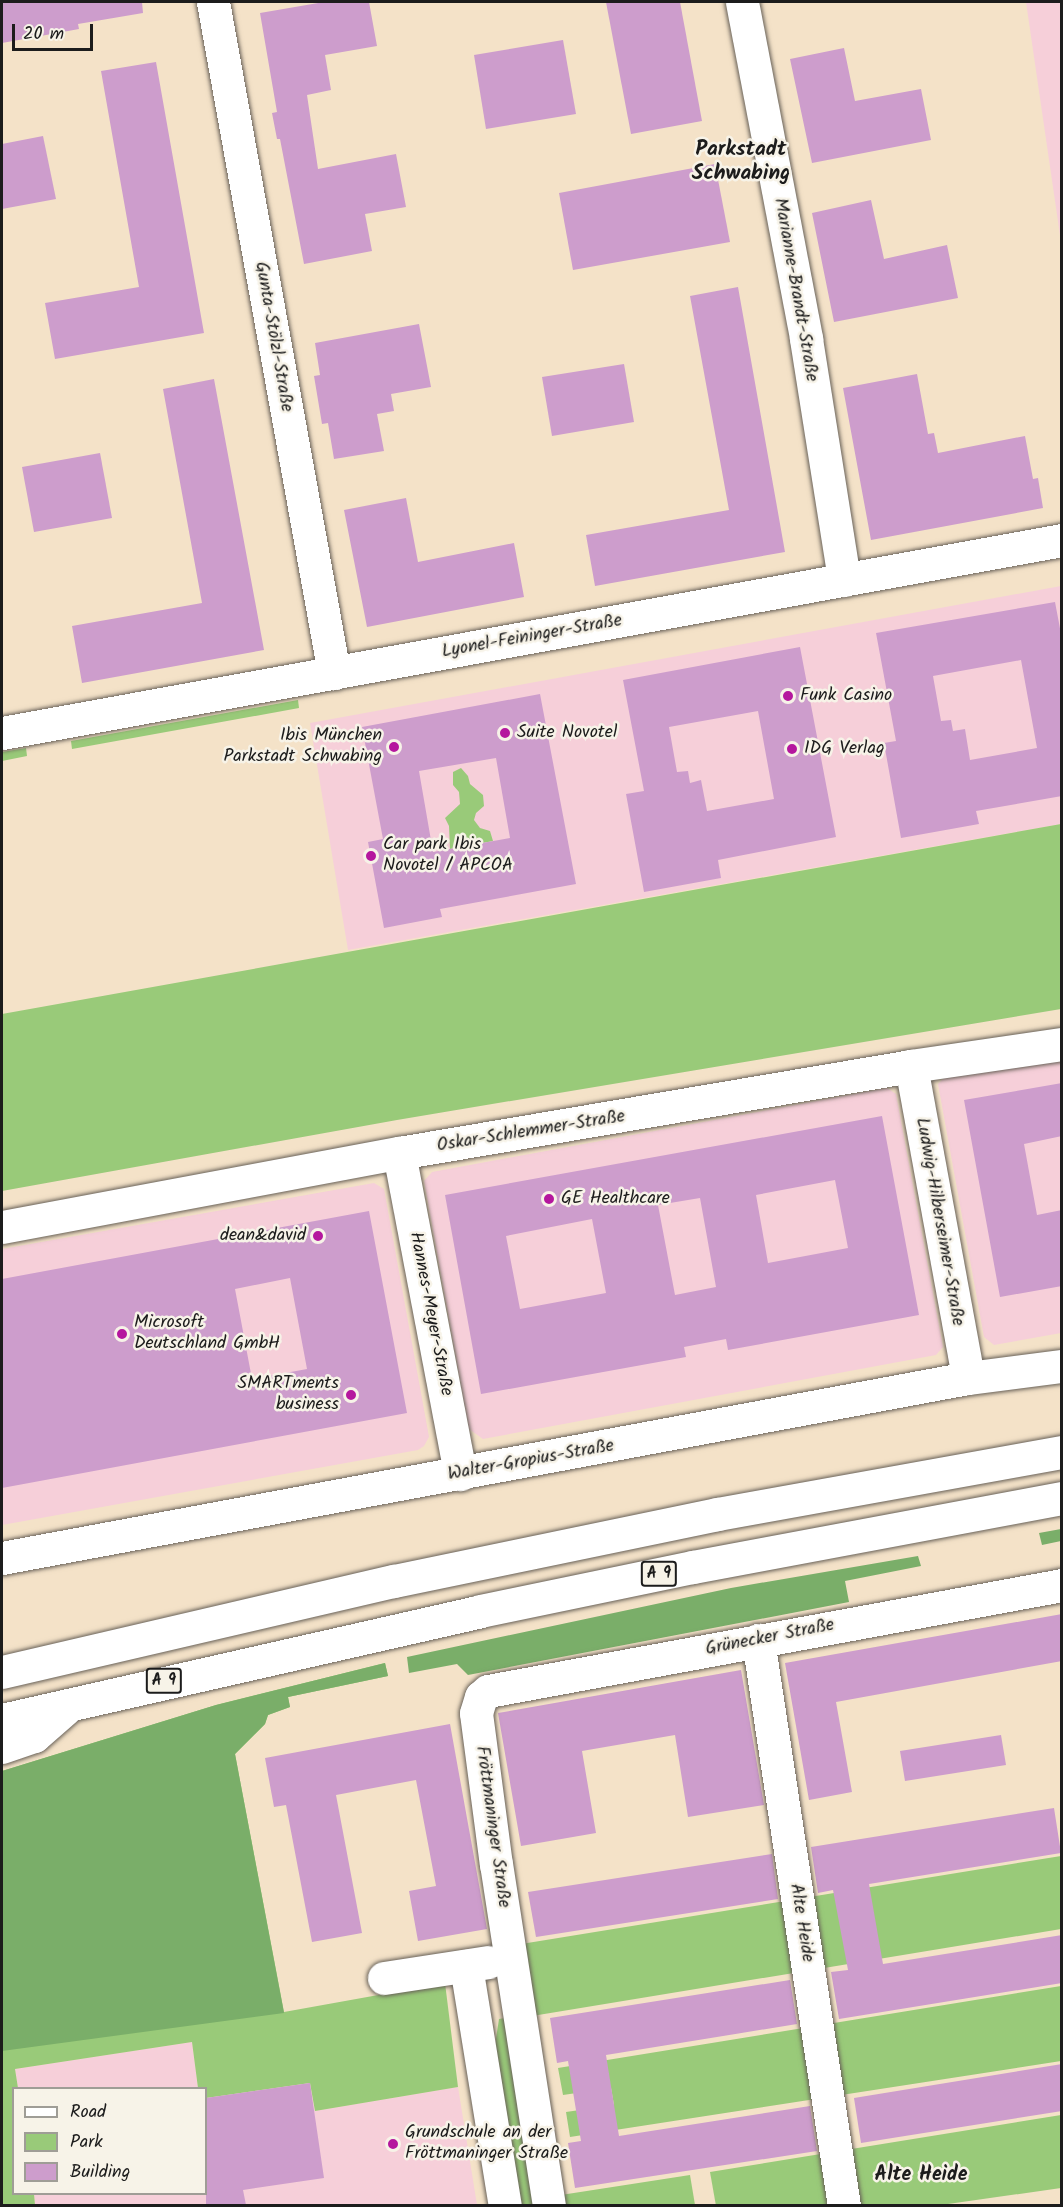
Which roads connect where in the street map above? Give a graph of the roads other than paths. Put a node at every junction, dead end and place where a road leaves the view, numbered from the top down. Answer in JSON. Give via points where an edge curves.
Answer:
{"nodes":[{"id":1,"x":213,"y":2,"type":"edge"},
{"id":2,"x":742,"y":2,"type":"edge"},
{"id":3,"x":1062,"y":540,"type":"edge"},
{"id":4,"x":844,"y":580,"type":"junction"},
{"id":5,"x":334,"y":673,"type":"junction"},
{"id":6,"x":2,"y":733,"type":"edge"},
{"id":7,"x":1062,"y":1044,"type":"edge"},
{"id":8,"x":910,"y":1066,"type":"junction"},
{"id":9,"x":399,"y":1154,"type":"junction"},
{"id":10,"x":2,"y":1227,"type":"edge"},
{"id":11,"x":1062,"y":1366,"type":"edge"},
{"id":12,"x":968,"y":1378,"type":"junction"},
{"id":13,"x":1062,"y":1452,"type":"edge"},
{"id":14,"x":460,"y":1474,"type":"junction"},
{"id":15,"x":1062,"y":1498,"type":"edge"},
{"id":16,"x":2,"y":1558,"type":"edge"},
{"id":17,"x":1062,"y":1585,"type":"edge"},
{"id":18,"x":758,"y":1640,"type":"junction"},
{"id":19,"x":2,"y":1650,"type":"edge"},
{"id":20,"x":67,"y":1656,"type":"junction"},
{"id":21,"x":2,"y":1672,"type":"edge"},
{"id":22,"x":481,"y":1697,"type":"joint"},
{"id":23,"x":70,"y":1704,"type":"junction"},
{"id":24,"x":2,"y":1720,"type":"edge"},
{"id":25,"x":2,"y":1747,"type":"edge"},
{"id":26,"x":511,"y":1958,"type":"junction"},
{"id":27,"x":466,"y":1966,"type":"junction"},
{"id":28,"x":384,"y":1978,"type":"dead end"},
{"id":29,"x":505,"y":2205,"type":"edge"},
{"id":30,"x":549,"y":2205,"type":"edge"},
{"id":31,"x":844,"y":2205,"type":"edge"}],
"edges":[{"from":1,"to":5,"type":"main road","name":"Gunta-Stölzl-Straße"},
{"from":2,"to":4,"type":"main road","name":"Marianne-Brandt-Straße","via":[[806,339]]},
{"from":3,"to":4,"type":"main road","name":"Lyonel-Feininger-Straße"},
{"from":4,"to":5,"type":"main road","name":"Lyonel-Feininger-Straße"},
{"from":5,"to":6,"type":"main road","name":"Lyonel-Feininger-Straße"},
{"from":7,"to":8,"type":"main road","name":"Oskar-Schlemmer-Straße"},
{"from":8,"to":9,"type":"main road","name":"Oskar-Schlemmer-Straße"},
{"from":8,"to":12,"type":"main road","name":"Ludwig-Hilberseimer-Straße"},
{"from":9,"to":10,"type":"main road","name":"Oskar-Schlemmer-Straße"},
{"from":9,"to":14,"type":"main road","name":"Hannes-Meyer-Straße"},
{"from":11,"to":12,"type":"main road","name":"Walter-Gropius-Straße"},
{"from":12,"to":14,"type":"main road","name":"Walter-Gropius-Straße"},
{"from":13,"to":20,"type":"main road","via":[[705,1516],[394,1581]]},
{"from":14,"to":16,"type":"main road","name":"Walter-Gropius-Straße"},
{"from":15,"to":23,"type":"main road","number":"A 9","via":[[592,1588]]},
{"from":17,"to":18,"type":"main road","name":"Grünecker Straße"},
{"from":18,"to":22,"type":"main road","name":"Grünecker Straße","via":[[488,1691]]},
{"from":18,"to":31,"type":"main road","name":"Alte Heide"},
{"from":19,"to":20,"type":"main road"},
{"from":20,"to":21,"type":"main road"},
{"from":22,"to":26,"type":"main road","name":"Fröttmaninger Straße","via":[[476,1713]]},
{"from":23,"to":24,"type":"main road","number":"A 9"},
{"from":23,"to":25,"type":"main road","via":[[34,1736]]},
{"from":26,"to":27,"type":"main road"},
{"from":26,"to":30,"type":"main road","name":"Fröttmaninger Straße"},
{"from":27,"to":28,"type":"main road"},
{"from":27,"to":29,"type":"main road"}]}
